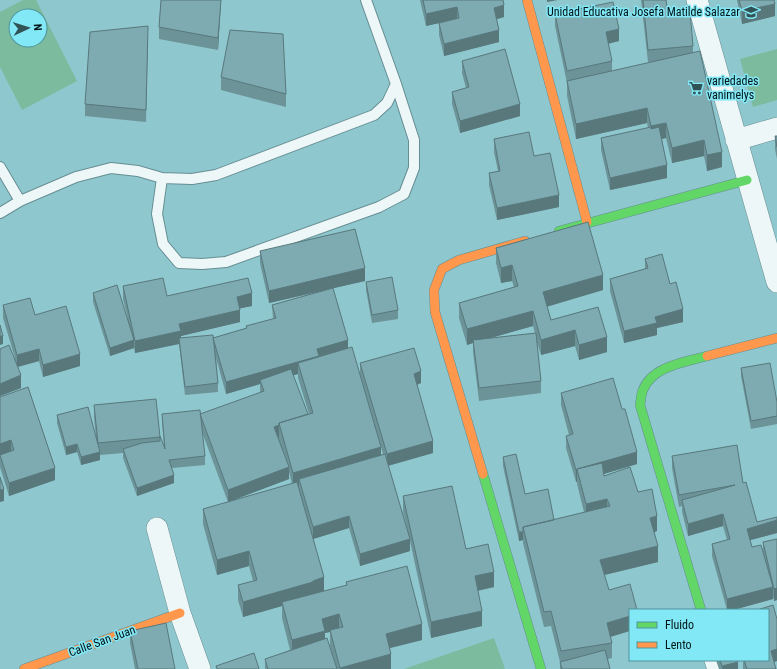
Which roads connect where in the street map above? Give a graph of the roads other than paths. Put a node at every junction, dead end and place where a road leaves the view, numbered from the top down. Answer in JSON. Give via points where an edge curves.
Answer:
{"nodes":[{"id":1,"x":366,"y":0,"type":"edge"},
{"id":2,"x":527,"y":0,"type":"edge"},
{"id":3,"x":697,"y":0,"type":"edge"},
{"id":4,"x":396,"y":84,"type":"junction"},
{"id":5,"x":777,"y":128,"type":"edge"},
{"id":6,"x":736,"y":140,"type":"junction"},
{"id":7,"x":0,"y":167,"type":"edge"},
{"id":8,"x":162,"y":178,"type":"junction"},
{"id":9,"x":748,"y":180,"type":"junction"},
{"id":10,"x":20,"y":201,"type":"junction"},
{"id":11,"x":0,"y":213,"type":"edge"},
{"id":12,"x":587,"y":222,"type":"junction"},
{"id":13,"x":550,"y":234,"type":"edge"},
{"id":14,"x":534,"y":238,"type":"edge"},
{"id":15,"x":777,"y":282,"type":"edge"},
{"id":16,"x":777,"y":338,"type":"edge"},
{"id":17,"x":157,"y":528,"type":"dead end"},
{"id":18,"x":701,"y":609,"type":"edge"},
{"id":19,"x":180,"y":613,"type":"junction"},
{"id":20,"x":45,"y":666,"type":"edge"},
{"id":21,"x":24,"y":669,"type":"edge"},
{"id":22,"x":200,"y":669,"type":"edge"},
{"id":23,"x":541,"y":669,"type":"edge"}],
"edges":[{"from":1,"to":4,"type":"lane"},
{"from":2,"to":12,"type":"street"},
{"from":3,"to":6,"type":"street"},
{"from":4,"to":8,"type":"lane","via":[[387,103],[374,115],[216,175],[192,180]]},
{"from":4,"to":8,"type":"lane","via":[[414,140],[414,168],[404,194],[379,207],[226,262],[179,263],[163,244],[157,214]]},
{"from":5,"to":6,"type":"street"},
{"from":6,"to":9,"type":"street"},
{"from":7,"to":10,"type":"lane"},
{"from":8,"to":10,"type":"lane","via":[[138,171],[111,168],[76,177]]},
{"from":9,"to":12,"type":"street"},
{"from":9,"to":15,"type":"street"},
{"from":10,"to":11,"type":"lane"},
{"from":12,"to":13,"type":"street"},
{"from":14,"to":23,"type":"street","via":[[459,260],[442,269],[434,290],[435,312]]},
{"from":16,"to":18,"type":"street","via":[[673,365],[653,375],[643,389],[640,405]]},
{"from":17,"to":19,"type":"street"},
{"from":19,"to":20,"type":"street","name":"Calle San Juan"},
{"from":19,"to":22,"type":"street"},
{"from":20,"to":21,"type":"street","name":"Calle San Juan"}]}
